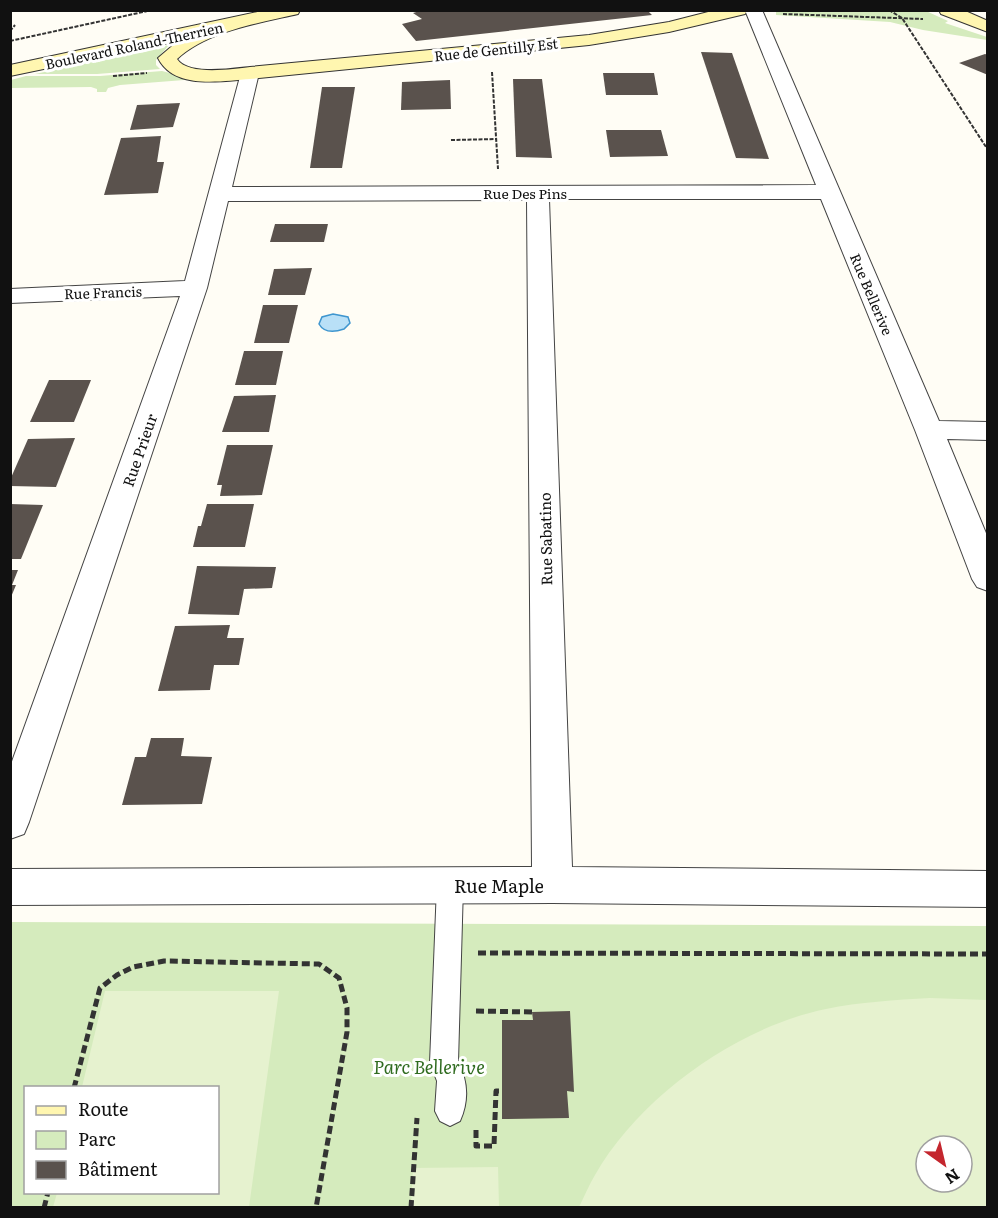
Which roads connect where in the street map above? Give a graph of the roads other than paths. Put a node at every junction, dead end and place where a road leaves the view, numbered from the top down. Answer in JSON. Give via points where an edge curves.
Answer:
{"nodes":[{"id":1,"x":292,"y":10,"type":"edge"},
{"id":2,"x":739,"y":10,"type":"edge"},
{"id":3,"x":753,"y":10,"type":"edge"},
{"id":4,"x":947,"y":10,"type":"edge"},
{"id":5,"x":234,"y":23,"type":"junction"},
{"id":6,"x":987,"y":27,"type":"edge"},
{"id":7,"x":76,"y":40,"type":"dead end"},
{"id":8,"x":44,"y":47,"type":"dead end"},
{"id":9,"x":10,"y":71,"type":"edge"},
{"id":10,"x":250,"y":74,"type":"junction"},
{"id":11,"x":830,"y":192,"type":"junction"},
{"id":12,"x":538,"y":193,"type":"junction"},
{"id":13,"x":221,"y":194,"type":"junction"},
{"id":14,"x":195,"y":288,"type":"junction"},
{"id":15,"x":10,"y":296,"type":"edge"},
{"id":16,"x":929,"y":430,"type":"junction"},
{"id":17,"x":987,"y":431,"type":"edge"},
{"id":18,"x":987,"y":579,"type":"edge"},
{"id":19,"x":10,"y":822,"type":"edge"},
{"id":20,"x":552,"y":885,"type":"junction"},
{"id":21,"x":450,"y":886,"type":"junction"},
{"id":22,"x":10,"y":887,"type":"edge"},
{"id":23,"x":987,"y":889,"type":"edge"},
{"id":24,"x":450,"y":1111,"type":"dead end"}],
"edges":[{"from":1,"to":5,"type":"main road","name":"Boulevard Roland-Therrien"},
{"from":2,"to":10,"type":"main road","name":"Rue de Gentilly Est","via":[[632,33]]},
{"from":3,"to":11,"type":"street","name":"Rue Bellerive"},
{"from":4,"to":6,"type":"main road"},
{"from":5,"to":9,"type":"main road","name":"Boulevard Roland-Therrien"},
{"from":5,"to":10,"type":"main road","name":"Rue de Gentilly Est","via":[[179,47],[167,58],[168,63],[173,69],[196,75]]},
{"from":7,"to":8,"type":"main road","name":"Boulevard Roland-Therrien"},
{"from":10,"to":13,"type":"street","name":"Rue Prieur"},
{"from":11,"to":12,"type":"street","name":"Rue Des Pins"},
{"from":11,"to":16,"type":"street","name":"Rue Bellerive"},
{"from":12,"to":13,"type":"street","name":"Rue Des Pins"},
{"from":12,"to":20,"type":"street","name":"Rue Sabatino"},
{"from":13,"to":14,"type":"street","name":"Rue Prieur"},
{"from":14,"to":15,"type":"street","name":"Rue Francis"},
{"from":14,"to":19,"type":"street","name":"Rue Prieur"},
{"from":16,"to":17,"type":"street"},
{"from":16,"to":18,"type":"street","name":"Rue Bellerive"},
{"from":20,"to":21,"type":"street","name":"Rue Maple"},
{"from":20,"to":23,"type":"street","name":"Rue Maple"},
{"from":21,"to":22,"type":"street","name":"Rue Maple"},
{"from":21,"to":24,"type":"lane","via":[[444,1063],[452,1080]]}]}
